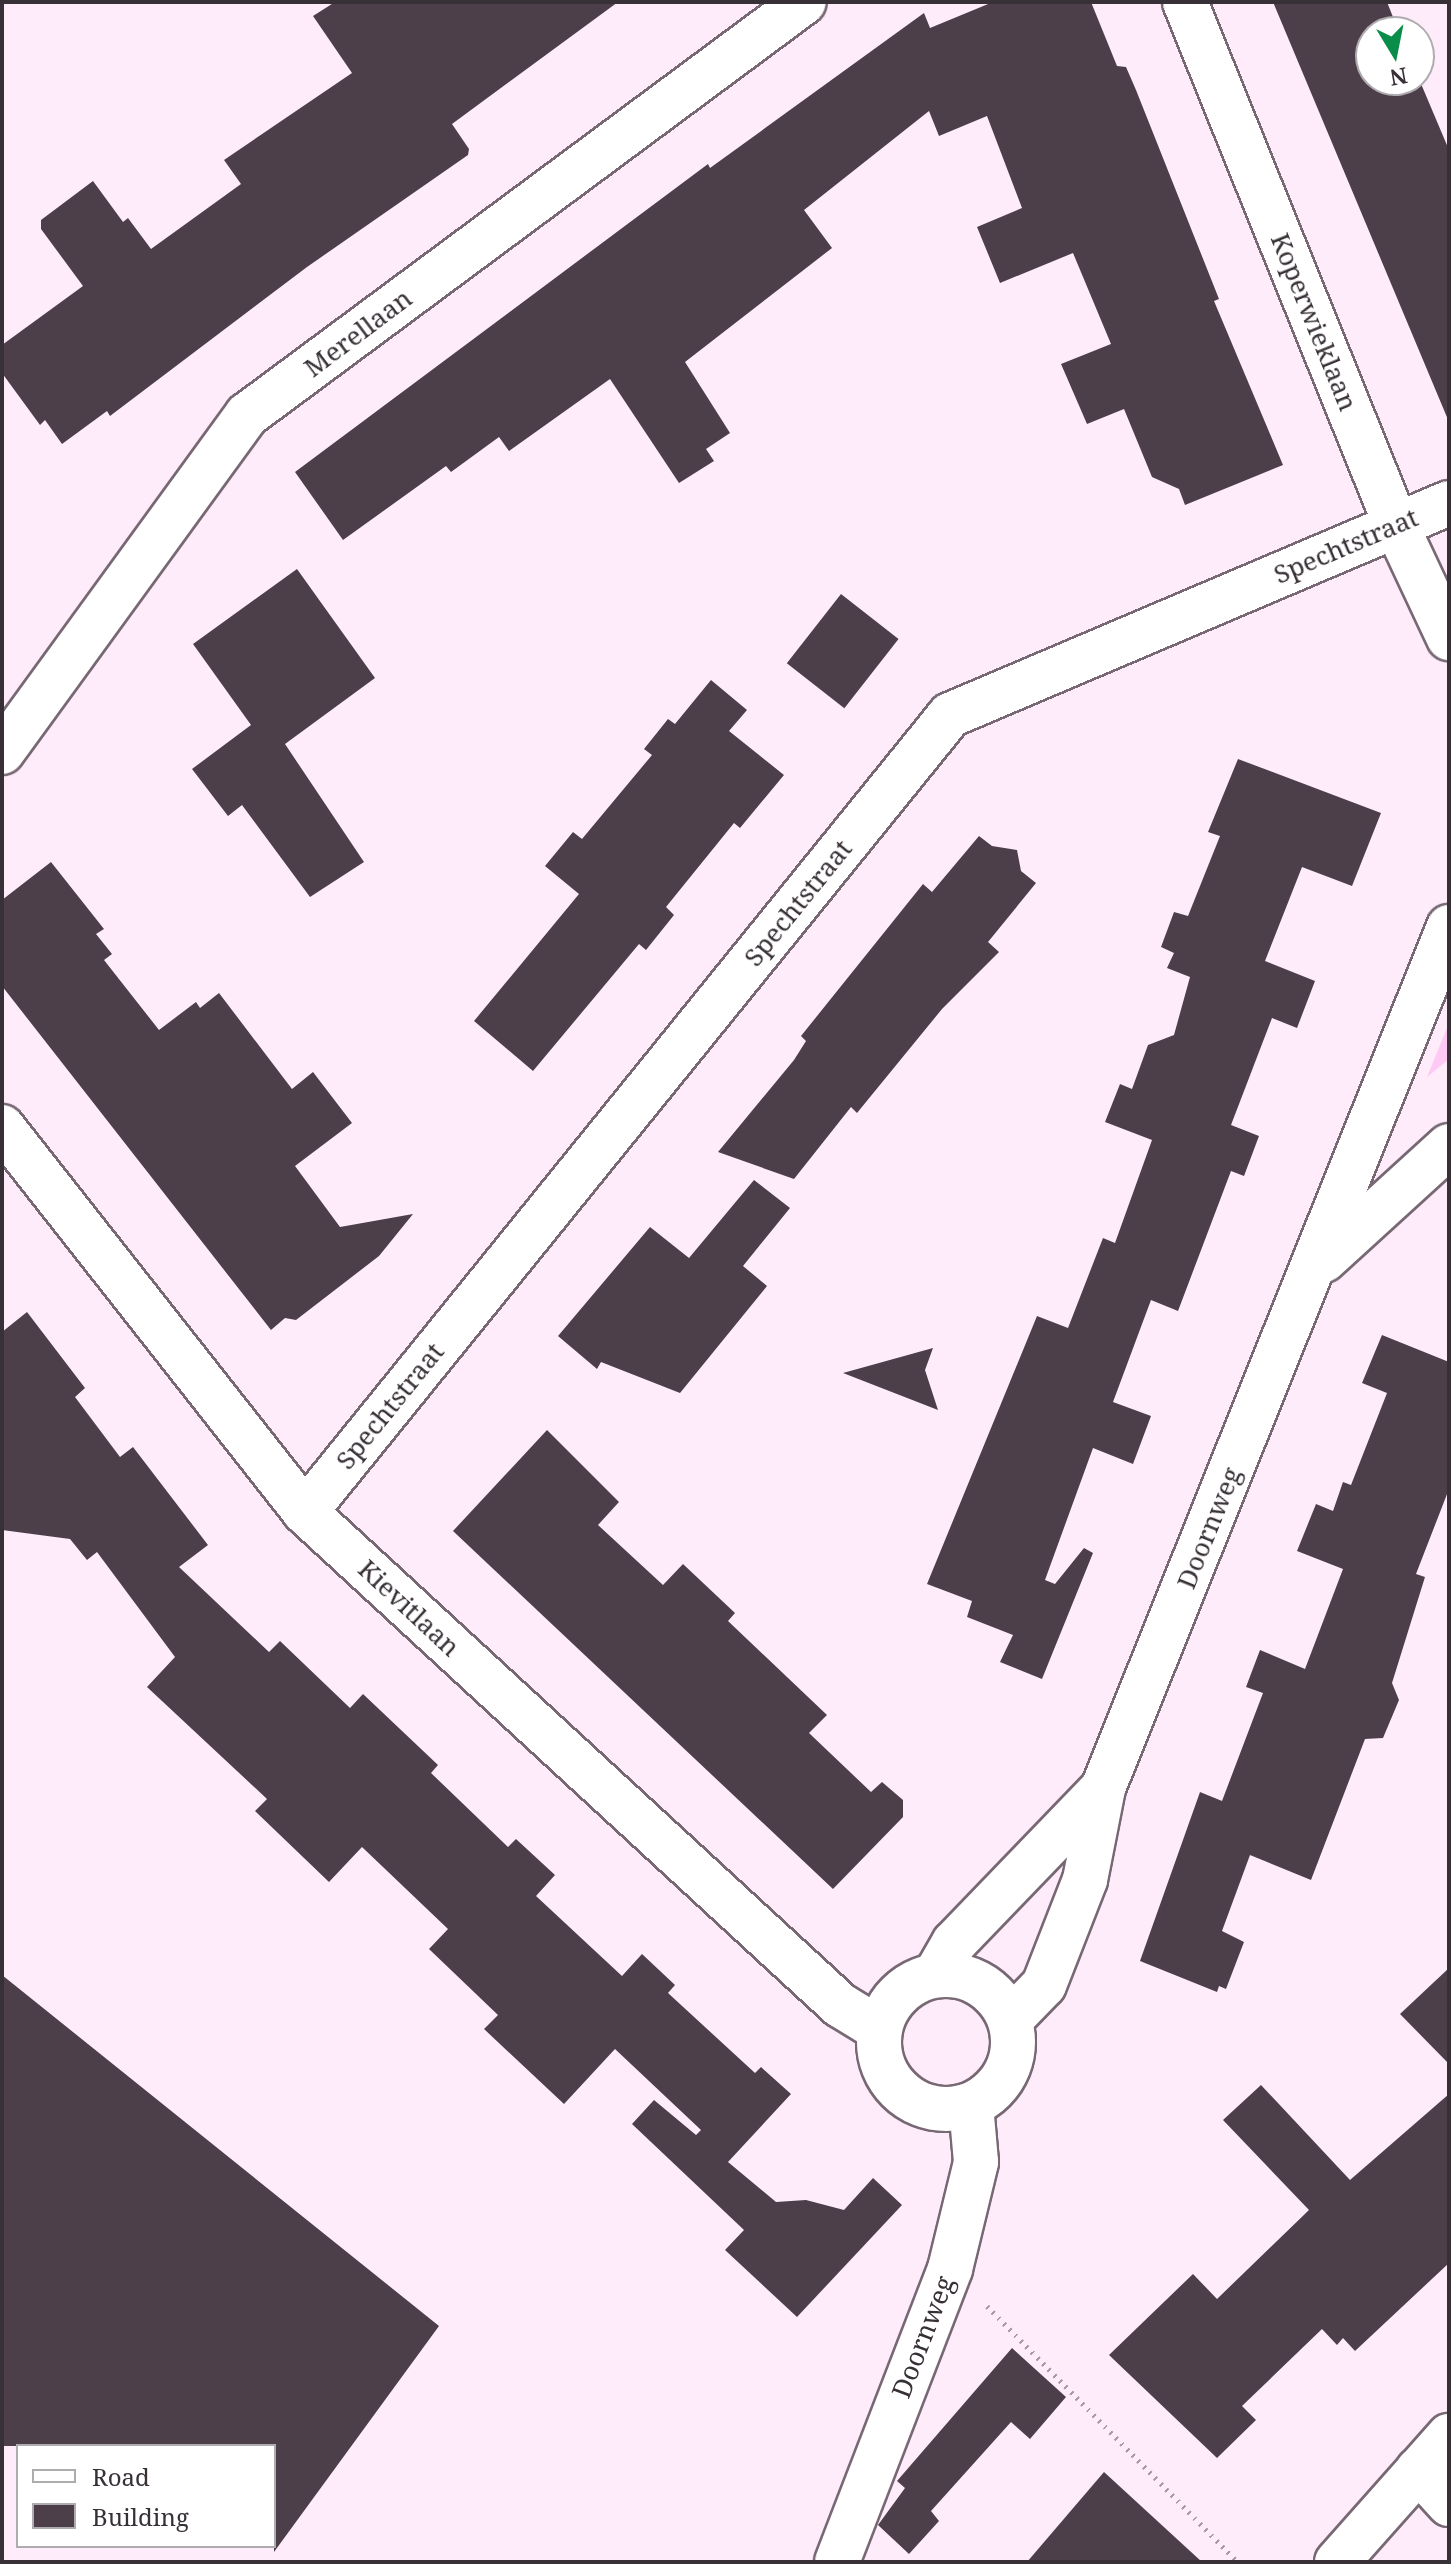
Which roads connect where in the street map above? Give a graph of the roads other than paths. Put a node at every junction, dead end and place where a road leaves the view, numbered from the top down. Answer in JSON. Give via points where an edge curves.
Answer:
{"nodes":[{"id":1,"x":804,"y":2,"type":"edge"},
{"id":2,"x":1185,"y":2,"type":"edge"},
{"id":3,"x":1449,"y":503,"type":"edge"},
{"id":4,"x":1396,"y":525,"type":"junction"},
{"id":5,"x":1449,"y":638,"type":"edge"},
{"id":6,"x":2,"y":752,"type":"edge"},
{"id":7,"x":1449,"y":927,"type":"edge"},
{"id":8,"x":2,"y":1127,"type":"edge"},
{"id":9,"x":1449,"y":1146,"type":"edge"},
{"id":10,"x":1316,"y":1267,"type":"junction"},
{"id":11,"x":305,"y":1512,"type":"junction"},
{"id":12,"x":1103,"y":1788,"type":"junction"},
{"id":13,"x":936,"y":1974,"type":"junction"},
{"id":14,"x":1011,"y":2019,"type":"junction"},
{"id":15,"x":879,"y":2029,"type":"junction"},
{"id":16,"x":971,"y":2105,"type":"junction"},
{"id":17,"x":1449,"y":2436,"type":"edge"},
{"id":18,"x":1418,"y":2470,"type":"junction"},
{"id":19,"x":1449,"y":2504,"type":"edge"},
{"id":20,"x":837,"y":2562,"type":"edge"},
{"id":21,"x":1337,"y":2562,"type":"edge"}],
"edges":[{"from":1,"to":6,"type":"street","name":"Merellaan","via":[[247,415]]},
{"from":2,"to":4,"type":"street","name":"Koperwieklaan"},
{"from":3,"to":4,"type":"street","name":"Spechtstraat"},
{"from":4,"to":5,"type":"street","name":"Koperwieklaan"},
{"from":4,"to":11,"type":"street","name":"Spechtstraat","via":[[950,715]]},
{"from":7,"to":10,"type":"street","name":"Doornweg"},
{"from":8,"to":11,"type":"street","name":"Kievitlaan"},
{"from":9,"to":10,"type":"street","name":"Doornweg"},
{"from":10,"to":12,"type":"street","name":"Doornweg"},
{"from":11,"to":15,"type":"street","name":"Kievitlaan","via":[[840,2005]]},
{"from":12,"to":13,"type":"street","name":"Doornweg","via":[[954,1943]]},
{"from":12,"to":14,"type":"street","name":"Doornweg","via":[[1085,1880],[1044,1985]]},
{"from":13,"to":14,"type":"street","via":[[962,1975],[992,1991]]},
{"from":13,"to":15,"type":"street","via":[[905,1987],[887,2007]]},
{"from":14,"to":16,"type":"street","via":[[1014,2051],[1001,2082]]},
{"from":15,"to":16,"type":"street","via":[[880,2061],[897,2090],[923,2106],[950,2110]]},
{"from":16,"to":20,"type":"street","name":"Doornweg","via":[[976,2162],[950,2269]]},
{"from":17,"to":18,"type":"street"},
{"from":18,"to":19,"type":"street"},
{"from":18,"to":21,"type":"street"}]}
